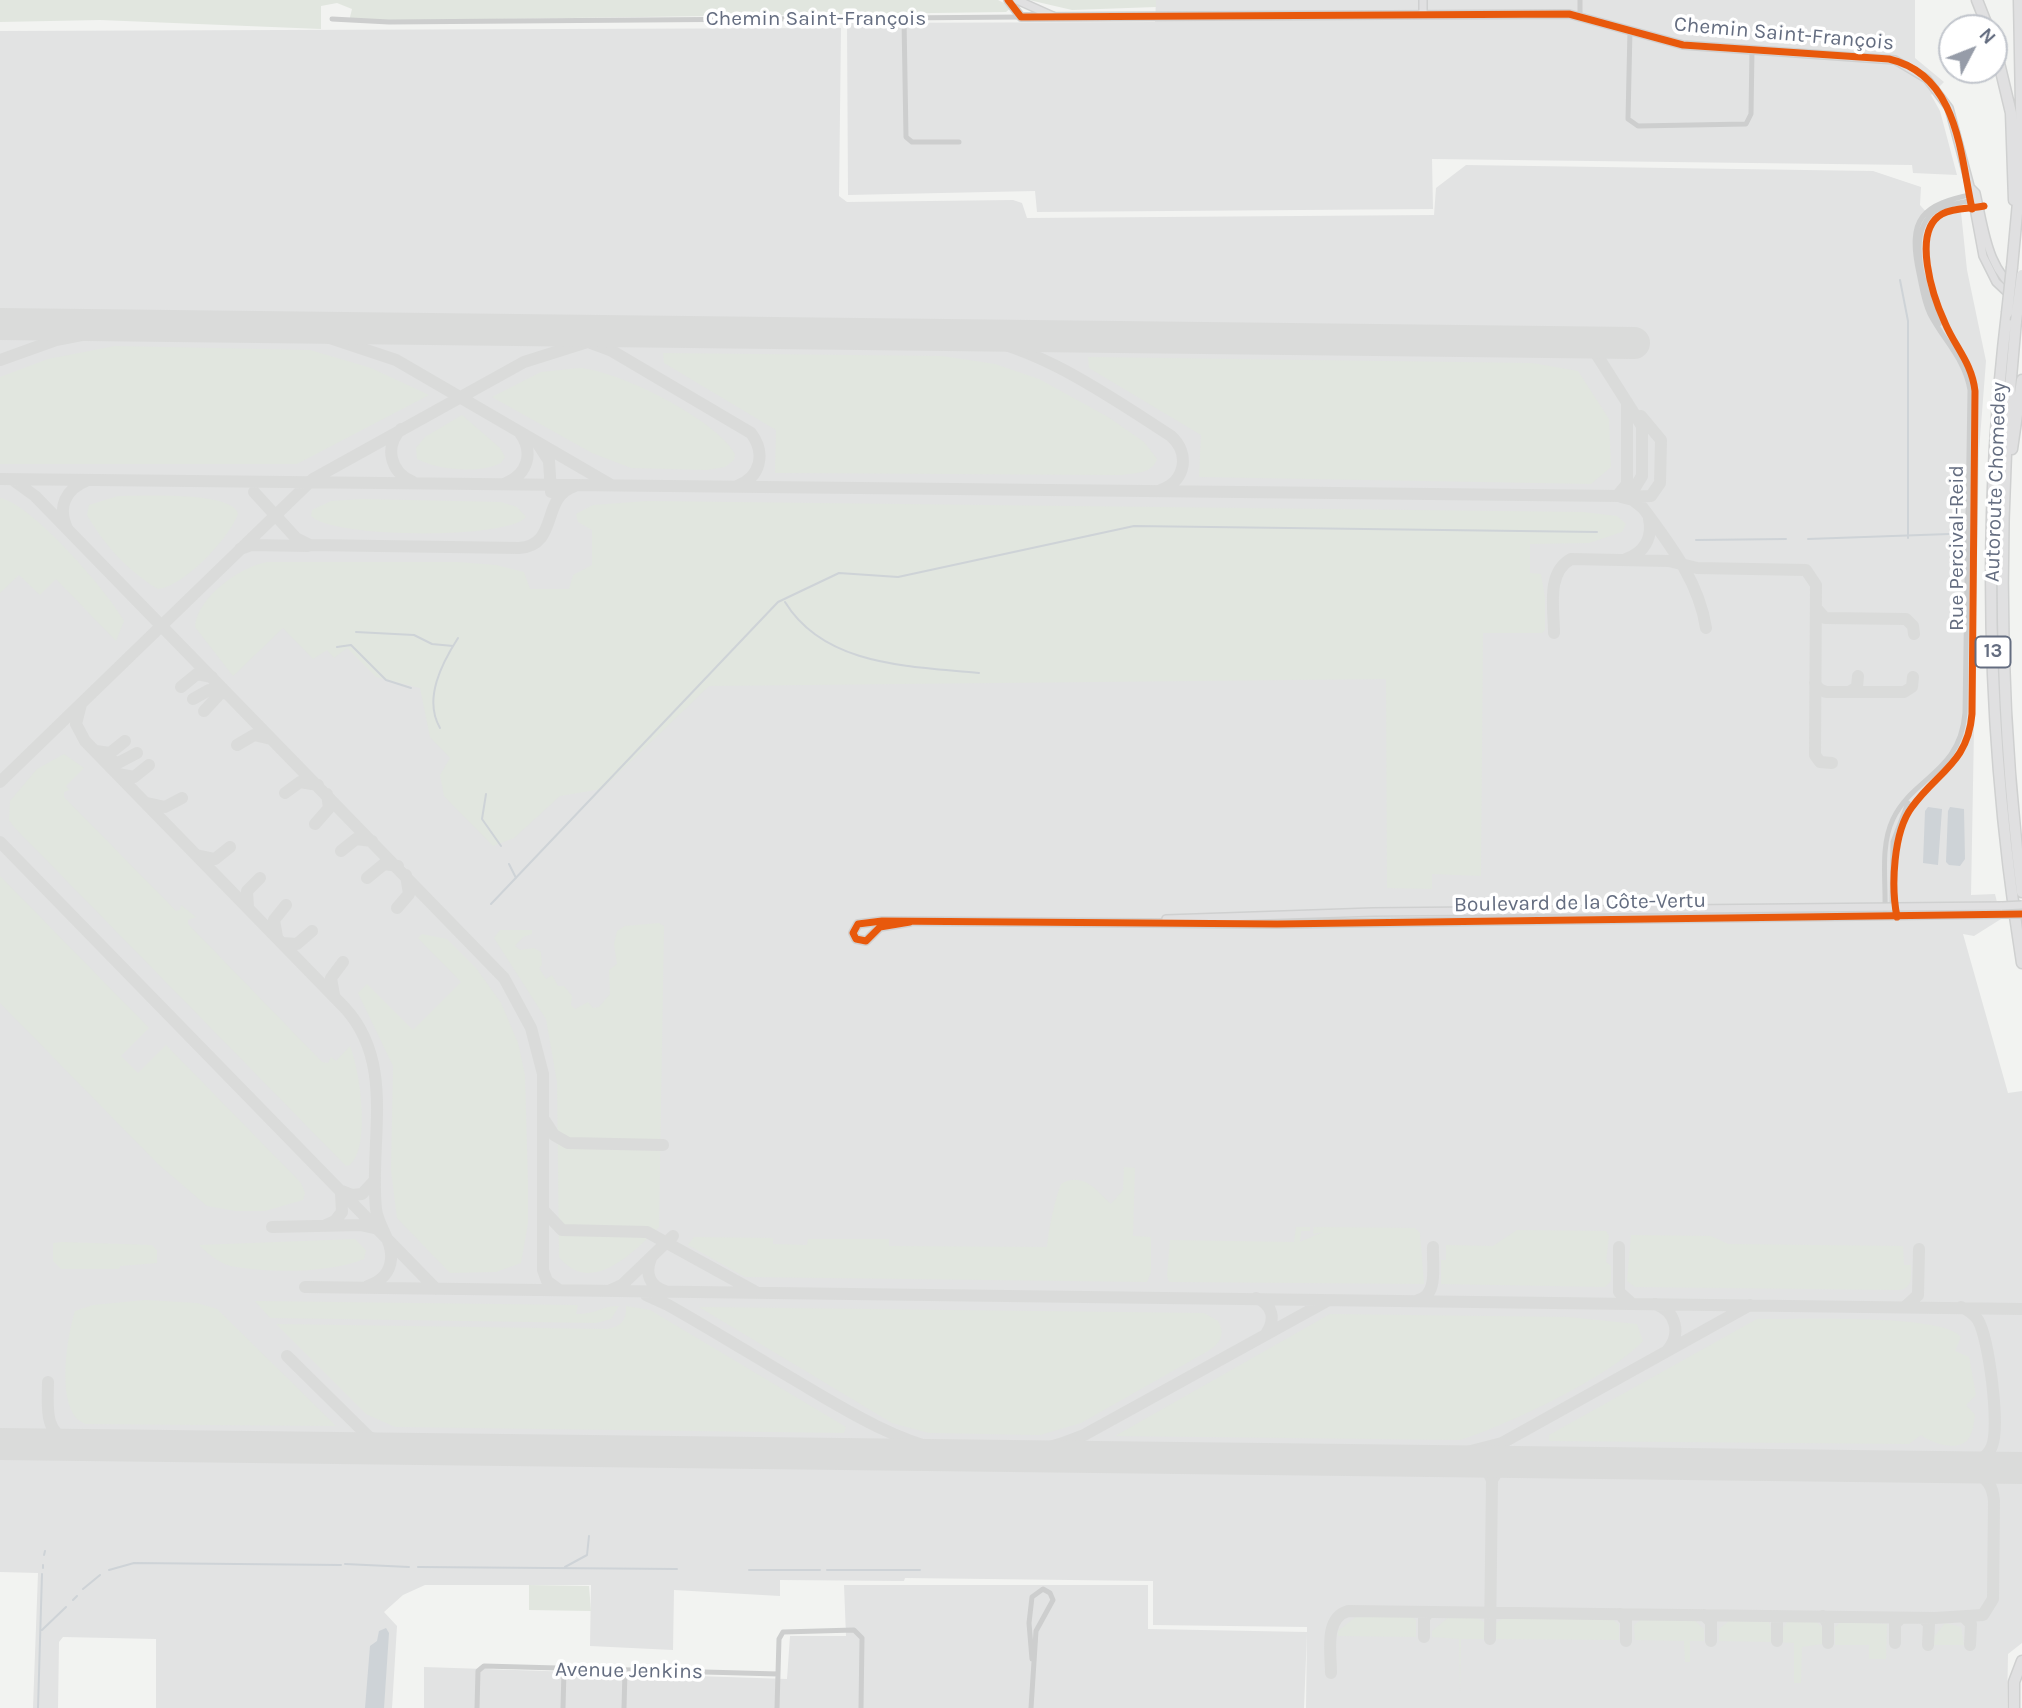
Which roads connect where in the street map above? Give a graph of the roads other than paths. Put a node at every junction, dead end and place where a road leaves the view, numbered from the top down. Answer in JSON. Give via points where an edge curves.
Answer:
{"nodes":[{"id":1,"x":1008,"y":0,"type":"edge"},
{"id":2,"x":1017,"y":0,"type":"edge"},
{"id":3,"x":1423,"y":0,"type":"edge"},
{"id":4,"x":1580,"y":0,"type":"edge"},
{"id":5,"x":2019,"y":0,"type":"edge"},
{"id":6,"x":1423,"y":15,"type":"junction"},
{"id":7,"x":1580,"y":15,"type":"junction"},
{"id":8,"x":1021,"y":17,"type":"junction"},
{"id":9,"x":1055,"y":18,"type":"junction"},
{"id":10,"x":332,"y":19,"type":"dead end"},
{"id":11,"x":904,"y":19,"type":"junction"},
{"id":12,"x":1630,"y":30,"type":"junction"},
{"id":13,"x":1752,"y":50,"type":"junction"},
{"id":14,"x":2004,"y":84,"type":"edge"},
{"id":15,"x":959,"y":142,"type":"dead end"},
{"id":16,"x":1972,"y":195,"type":"junction"},
{"id":17,"x":2014,"y":253,"type":"junction"},
{"id":18,"x":2019,"y":271,"type":"edge"},
{"id":19,"x":2022,"y":295,"type":"edge"},
{"id":20,"x":2022,"y":304,"type":"edge"},
{"id":21,"x":2022,"y":380,"type":"edge"},
{"id":22,"x":2004,"y":497,"type":"junction"},
{"id":23,"x":2022,"y":892,"type":"edge"},
{"id":24,"x":2022,"y":905,"type":"edge"},
{"id":25,"x":1889,"y":908,"type":"junction"},
{"id":26,"x":2002,"y":910,"type":"junction"},
{"id":27,"x":2022,"y":914,"type":"edge"},
{"id":28,"x":1889,"y":917,"type":"junction"},
{"id":29,"x":1139,"y":921,"type":"junction"},
{"id":30,"x":910,"y":922,"type":"junction"},
{"id":31,"x":2022,"y":963,"type":"edge"},
{"id":32,"x":1032,"y":1659,"type":"junction"},
{"id":33,"x":2022,"y":1661,"type":"edge"},
{"id":34,"x":564,"y":1670,"type":"junction"},
{"id":35,"x":625,"y":1671,"type":"junction"},
{"id":36,"x":778,"y":1674,"type":"junction"},
{"id":37,"x":2022,"y":1677,"type":"edge"},
{"id":38,"x":477,"y":1708,"type":"edge"},
{"id":39,"x":562,"y":1708,"type":"edge"},
{"id":40,"x":624,"y":1708,"type":"edge"},
{"id":41,"x":777,"y":1708,"type":"edge"},
{"id":42,"x":861,"y":1708,"type":"edge"},
{"id":43,"x":1031,"y":1708,"type":"edge"},
{"id":44,"x":2016,"y":1708,"type":"edge"}],
"edges":[{"from":1,"to":8,"type":"street"},
{"from":2,"to":9,"type":"street"},
{"from":3,"to":6,"type":"street"},
{"from":4,"to":7,"type":"street"},
{"from":5,"to":17,"type":"highway","name":"Autoroute Chomedey","number":"13","via":[[2022,159]]},
{"from":6,"to":7,"type":"street","name":"Chemin Saint-François"},
{"from":6,"to":9,"type":"street","name":"Chemin Saint-François"},
{"from":7,"to":12,"type":"street","name":"Chemin Saint-François"},
{"from":8,"to":9,"type":"street","name":"Chemin Saint-François"},
{"from":8,"to":11,"type":"street","name":"Chemin Saint-François"},
{"from":10,"to":11,"type":"street","name":"Chemin Saint-François"},
{"from":11,"to":15,"type":"street","via":[[906,137],[912,142]]},
{"from":12,"to":13,"type":"street","name":"Chemin Saint-François","via":[[1683,46]]},
{"from":12,"to":13,"type":"street","via":[[1628,119],[1638,126],[1746,124],[1751,114]]},
{"from":13,"to":16,"type":"street","name":"Chemin Saint-François","via":[[1883,58],[1915,70],[1949,108]]},
{"from":14,"to":17,"type":"highway","via":[[2011,113]]},
{"from":16,"to":19,"type":"street","name":"Chemin Saint-François","via":[[1993,263]]},
{"from":16,"to":20,"type":"street","name":"Chemin Saint-François","via":[[1989,270]]},
{"from":16,"to":25,"type":"street","name":"Rue Percival-Reid","via":[[1930,208],[1913,237],[1926,304],[1962,363],[1970,394],[1965,713],[1952,754],[1898,810],[1888,832]]},
{"from":17,"to":18,"type":"highway","name":"Autoroute Chomedey","number":"13"},
{"from":18,"to":22,"type":"highway","name":"Autoroute Chomedey","number":"13","bridge":true},
{"from":18,"to":31,"type":"highway","name":"Autoroute Chomedey","number":"13","bridge":true,"via":[[2007,313],[1995,456],[1992,633],[2001,792]]},
{"from":21,"to":22,"type":"highway"},
{"from":22,"to":23,"type":"highway","name":"Autoroute Chomedey","number":"13","via":[[2005,688]]},
{"from":24,"to":26,"type":"street","name":"Boulevard de la Côte-Vertu","bridge":true},
{"from":25,"to":26,"type":"street","name":"Boulevard de la Côte-Vertu"},
{"from":25,"to":28,"type":"street","name":"Rue Percival-Reid"},
{"from":25,"to":29,"type":"street","name":"Boulevard de la Côte-Vertu","via":[[1257,914]]},
{"from":26,"to":27,"type":"street","name":"Boulevard de la Côte-Vertu","bridge":true},
{"from":26,"to":28,"type":"street","name":"Boulevard de la Côte-Vertu"},
{"from":28,"to":29,"type":"street","name":"Boulevard de la Côte-Vertu","via":[[1276,924]]},
{"from":29,"to":30,"type":"street","name":"Boulevard de la Côte-Vertu"},
{"from":30,"to":30,"type":"street","name":"Boulevard de la Côte-Vertu","via":[[860,923],[853,933],[856,939],[866,941],[880,927]]},
{"from":32,"to":32,"type":"street","via":[[1036,1629],[1053,1603],[1052,1595],[1043,1589],[1034,1594],[1030,1613]]},
{"from":32,"to":43,"type":"street"},
{"from":33,"to":44,"type":"highway","via":[[2015,1680]]},
{"from":34,"to":35,"type":"street","name":"Avenue Jenkins"},
{"from":34,"to":38,"type":"street","name":"Avenue Jenkins","via":[[480,1667]]},
{"from":34,"to":39,"type":"street"},
{"from":35,"to":36,"type":"street","name":"Avenue Jenkins"},
{"from":35,"to":40,"type":"street"},
{"from":36,"to":41,"type":"street"},
{"from":36,"to":42,"type":"street","via":[[783,1632],[857,1631],[862,1639]]},
{"from":37,"to":44,"type":"highway"}]}
